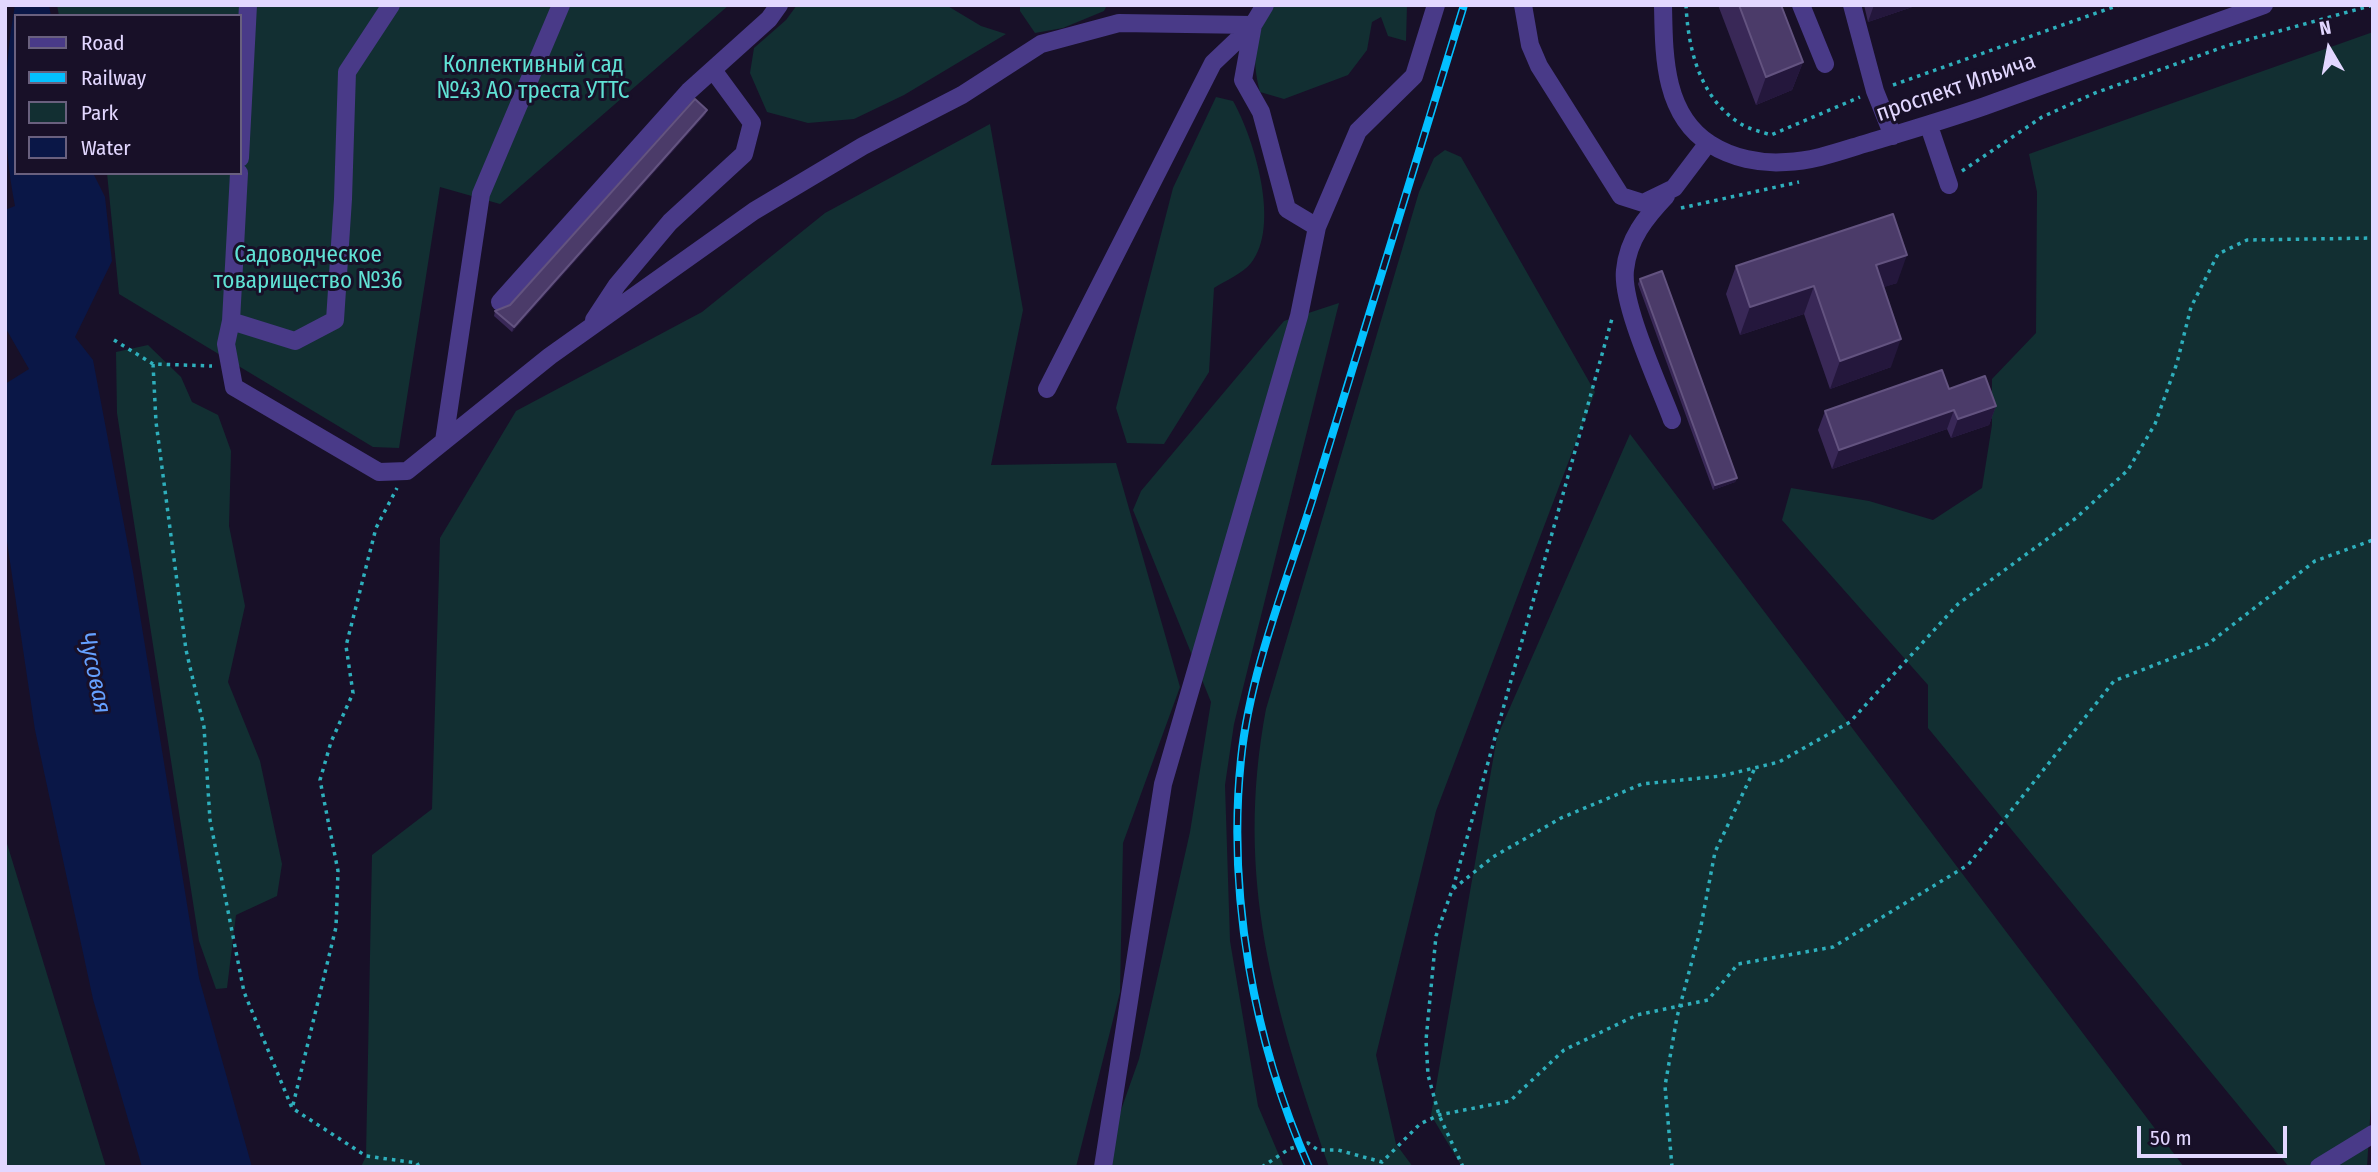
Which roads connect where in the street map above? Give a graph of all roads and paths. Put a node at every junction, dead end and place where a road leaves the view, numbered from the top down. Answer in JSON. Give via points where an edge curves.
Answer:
{"nodes":[{"id":1,"x":248,"y":5,"type":"edge"},
{"id":2,"x":391,"y":5,"type":"edge"},
{"id":3,"x":561,"y":5,"type":"edge"},
{"id":4,"x":779,"y":5,"type":"edge"},
{"id":5,"x":1265,"y":5,"type":"edge"},
{"id":6,"x":1436,"y":5,"type":"edge"},
{"id":7,"x":1523,"y":5,"type":"edge"},
{"id":8,"x":1662,"y":5,"type":"edge"},
{"id":9,"x":1686,"y":5,"type":"edge"},
{"id":10,"x":1801,"y":5,"type":"edge"},
{"id":11,"x":1852,"y":5,"type":"edge"},
{"id":12,"x":2119,"y":5,"type":"edge"},
{"id":13,"x":2264,"y":5,"type":"edge"},
{"id":14,"x":2373,"y":5,"type":"edge"},
{"id":15,"x":1253,"y":25,"type":"junction"},
{"id":16,"x":1825,"y":64,"type":"dead end"},
{"id":17,"x":713,"y":71,"type":"junction"},
{"id":18,"x":1875,"y":91,"type":"junction"},
{"id":19,"x":242,"y":120,"type":"edge"},
{"id":20,"x":1929,"y":126,"type":"junction"},
{"id":21,"x":1893,"y":136,"type":"junction"},
{"id":22,"x":1709,"y":143,"type":"junction"},
{"id":23,"x":239,"y":175,"type":"edge"},
{"id":24,"x":1802,"y":181,"type":"dead end"},
{"id":25,"x":1949,"y":185,"type":"joint"},
{"id":26,"x":1674,"y":188,"type":"junction"},
{"id":27,"x":1673,"y":214,"type":"dead end"},
{"id":28,"x":1317,"y":227,"type":"junction"},
{"id":29,"x":2373,"y":238,"type":"edge"},
{"id":30,"x":500,"y":302,"type":"dead end"},
{"id":31,"x":1615,"y":309,"type":"dead end"},
{"id":32,"x":230,"y":321,"type":"junction"},
{"id":33,"x":586,"y":330,"type":"junction"},
{"id":34,"x":114,"y":340,"type":"dead end"},
{"id":35,"x":153,"y":364,"type":"junction"},
{"id":36,"x":228,"y":366,"type":"junction"},
{"id":37,"x":1047,"y":389,"type":"dead end"},
{"id":38,"x":1672,"y":420,"type":"dead end"},
{"id":39,"x":444,"y":441,"type":"junction"},
{"id":40,"x":407,"y":471,"type":"junction"},
{"id":41,"x":2373,"y":540,"type":"edge"},
{"id":42,"x":1755,"y":768,"type":"junction"},
{"id":43,"x":1452,"y":890,"type":"junction"},
{"id":44,"x":1680,"y":1006,"type":"junction"},
{"id":45,"x":292,"y":1108,"type":"junction"},
{"id":46,"x":1439,"y":1115,"type":"junction"},
{"id":47,"x":2373,"y":1134,"type":"edge"},
{"id":48,"x":419,"y":1167,"type":"edge"},
{"id":49,"x":1102,"y":1167,"type":"edge"},
{"id":50,"x":1262,"y":1167,"type":"edge"},
{"id":51,"x":1463,"y":1167,"type":"edge"},
{"id":52,"x":1672,"y":1167,"type":"edge"},
{"id":53,"x":2319,"y":1167,"type":"edge"}],
"edges":[{"from":1,"to":19,"type":"street"},
{"from":2,"to":32,"type":"street","via":[[346,72],[335,320],[295,341]]},
{"from":3,"to":39,"type":"street","via":[[481,194]]},
{"from":4,"to":17,"type":"street"},
{"from":5,"to":15,"type":"street"},
{"from":6,"to":28,"type":"street","via":[[1414,76],[1357,131]]},
{"from":7,"to":26,"type":"street","via":[[1539,66],[1621,196],[1643,203]]},
{"from":8,"to":22,"type":"street","name":"проспект Ильича","via":[[1667,78],[1691,127]]},
{"from":9,"to":18,"type":"path","via":[[1687,40],[1700,75],[1721,107],[1742,125],[1771,135]]},
{"from":10,"to":16,"type":"street"},
{"from":11,"to":18,"type":"street"},
{"from":12,"to":18,"type":"path"},
{"from":13,"to":20,"type":"street","name":"проспект Ильича"},
{"from":14,"to":25,"type":"path","via":[[2229,45],[2095,93],[2042,117],[1968,165]]},
{"from":15,"to":28,"type":"street","via":[[1243,80],[1261,112],[1287,209]]},
{"from":15,"to":33,"type":"street","via":[[1119,23],[1041,44],[962,95],[863,146],[754,211]]},
{"from":15,"to":37,"type":"street","via":[[1213,63]]},
{"from":17,"to":30,"type":"street","via":[[689,91]]},
{"from":17,"to":33,"type":"street","via":[[752,123],[744,154],[670,222]]},
{"from":18,"to":21,"type":"street"},
{"from":20,"to":21,"type":"street","name":"проспект Ильича"},
{"from":20,"to":25,"type":"street"},
{"from":21,"to":22,"type":"street","name":"проспект Ильича","via":[[1814,159],[1786,162],[1746,159]]},
{"from":22,"to":26,"type":"street"},
{"from":23,"to":32,"type":"street"},
{"from":24,"to":27,"type":"path","via":[[1683,207]]},
{"from":26,"to":38,"type":"street","via":[[1633,235],[1624,271],[1632,310]]},
{"from":28,"to":49,"type":"street","via":[[1299,316],[1163,784]]},
{"from":29,"to":42,"type":"path","via":[[2247,240],[2218,254],[2191,307],[2155,424],[2128,470],[2076,518],[1958,604],[1850,722],[1780,762]]},
{"from":31,"to":43,"type":"path"},
{"from":32,"to":36,"type":"street"},
{"from":33,"to":39,"type":"street"},
{"from":34,"to":35,"type":"path"},
{"from":35,"to":36,"type":"path"},
{"from":35,"to":45,"type":"path","via":[[156,422],[186,650],[204,727],[210,820],[225,908],[244,992]]},
{"from":36,"to":40,"type":"street","via":[[234,387],[379,472]]},
{"from":39,"to":40,"type":"street"},
{"from":40,"to":45,"type":"path","via":[[376,528],[346,646],[353,693],[320,780],[338,871],[336,927]]},
{"from":41,"to":44,"type":"path","via":[[2315,561],[2208,644],[2114,681],[1968,865],[1833,947],[1738,964],[1708,1000]]},
{"from":42,"to":43,"type":"path","via":[[1642,784],[1561,817],[1493,857]]},
{"from":42,"to":44,"type":"path","via":[[1715,852]]},
{"from":43,"to":46,"type":"path","via":[[1436,936],[1426,1040],[1428,1075]]},
{"from":44,"to":46,"type":"path","via":[[1637,1015],[1564,1051],[1510,1101]]},
{"from":44,"to":52,"type":"path","via":[[1665,1086]]},
{"from":45,"to":48,"type":"path","via":[[366,1156],[417,1163]]},
{"from":46,"to":50,"type":"path","via":[[1420,1124],[1382,1162],[1338,1150],[1318,1150],[1308,1143]]},
{"from":46,"to":51,"type":"path"},
{"from":47,"to":53,"type":"street"}]}
